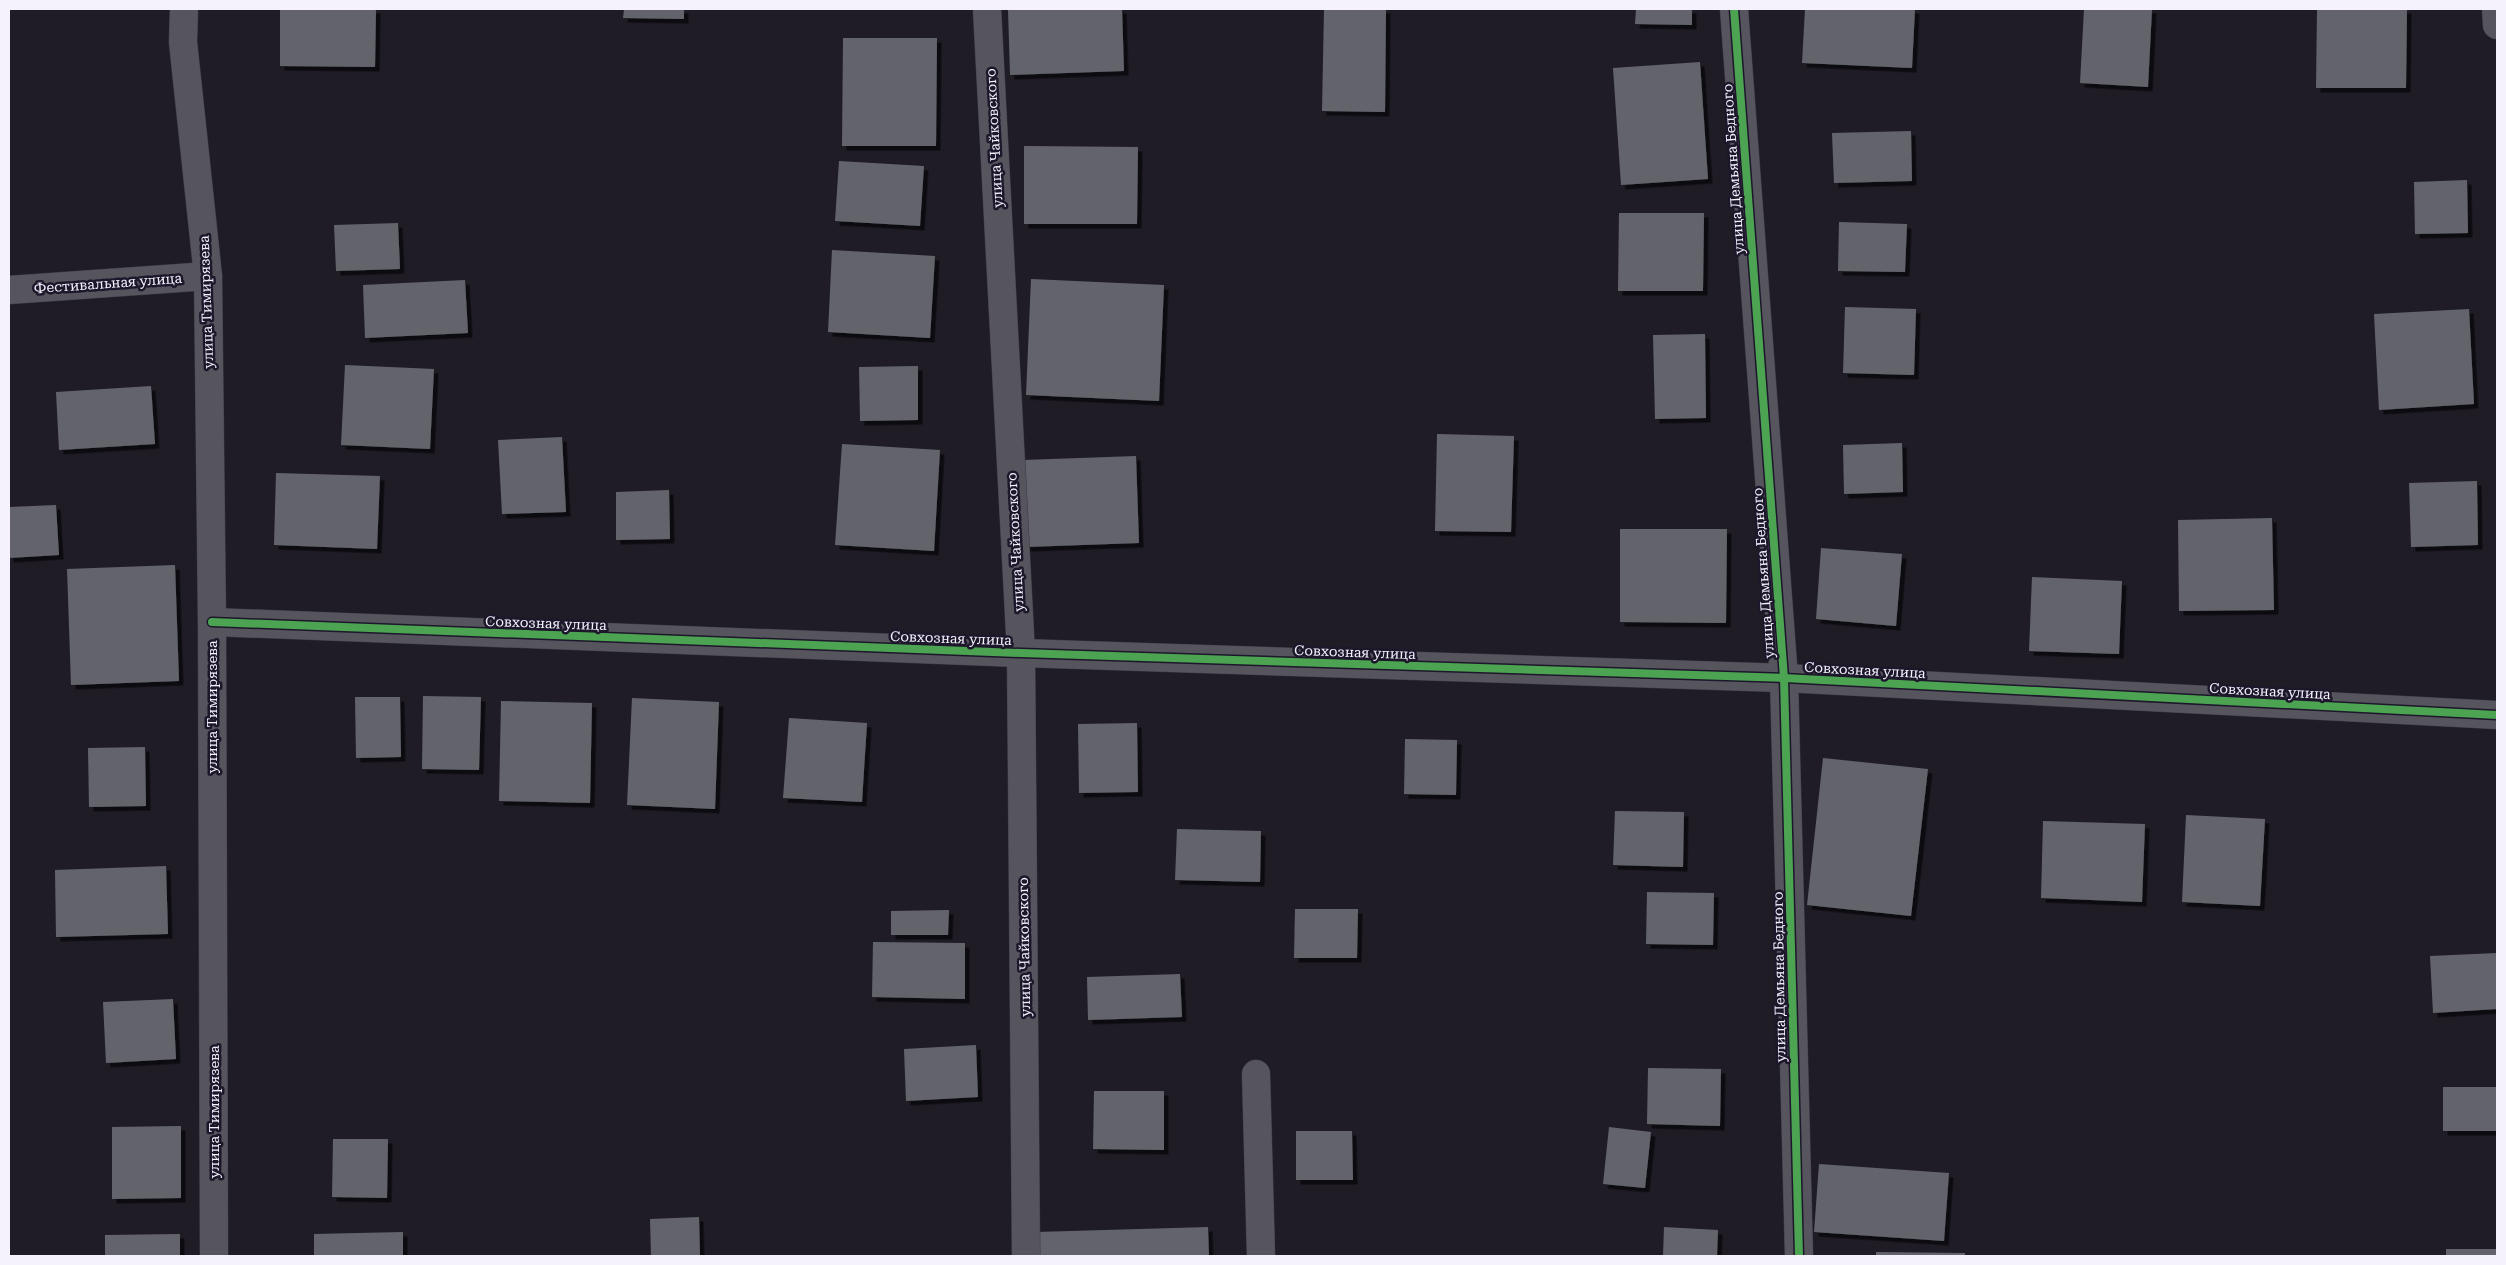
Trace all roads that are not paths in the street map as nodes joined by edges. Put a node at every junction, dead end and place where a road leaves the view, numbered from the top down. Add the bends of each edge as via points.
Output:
1 (184, 9) edge
2 (987, 9) edge
3 (1734, 9) edge
4 (2496, 9) edge
5 (2497, 25) edge
6 (208, 276) junction
7 (9, 290) edge
8 (212, 622) junction
9 (1021, 653) junction
10 (1784, 678) junction
11 (2497, 715) edge
12 (1256, 1074) dead end
13 (214, 1256) edge
14 (1026, 1256) edge
15 (1261, 1256) edge
16 (1799, 1256) edge

1 - 6 street, улица Тимирязева via 183,42
2 - 9 street, улица Чайковского
3 - 10 street, улица Демьяна Бедного
4 - 5 street
6 - 7 street, Фестивальная улица
6 - 8 street, улица Тимирязева
8 - 9 street, Совхозная улица
8 - 13 street, улица Тимирязева
9 - 10 street, Совхозная улица
9 - 14 street, улица Чайковского
10 - 11 street, Совхозная улица
10 - 16 street, улица Демьяна Бедного
12 - 15 street

